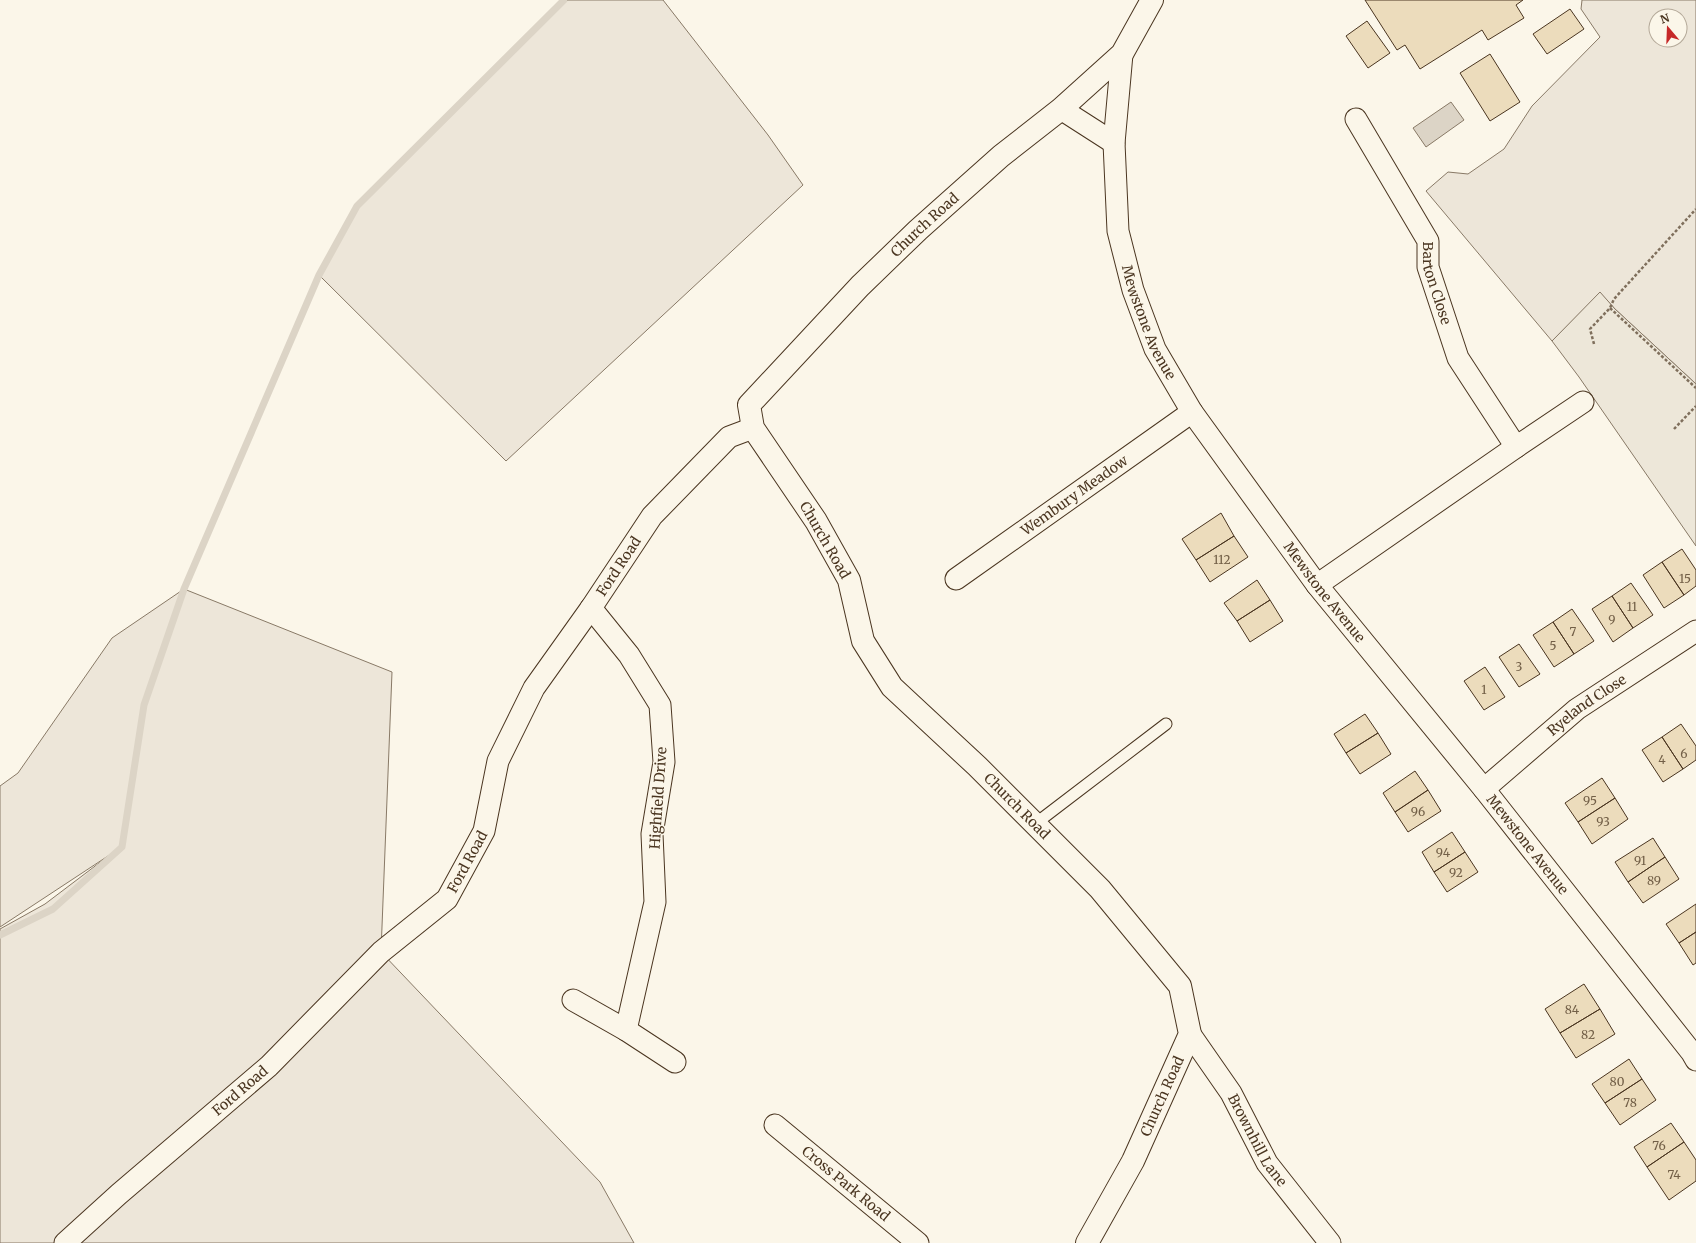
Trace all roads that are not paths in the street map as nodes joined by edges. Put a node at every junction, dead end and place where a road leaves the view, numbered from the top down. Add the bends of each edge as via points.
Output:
1 (1152, 0) edge
2 (1122, 54) junction
3 (1061, 109) junction
4 (1356, 119) dead end
5 (1114, 143) junction
6 (1583, 402) dead end
7 (1192, 412) junction
8 (753, 428) junction
9 (1516, 447) junction
10 (956, 579) dead end
11 (1317, 585) junction
12 (591, 608) junction
13 (1696, 631) edge
14 (1166, 724) dead end
15 (1484, 789) junction
16 (1035, 824) junction
17 (573, 1000) dead end
18 (626, 1030) junction
19 (1190, 1034) junction
20 (1695, 1055) edge
21 (675, 1062) dead end
22 (775, 1125) dead end
23 (65, 1243) edge
24 (918, 1243) edge
25 (1087, 1243) edge
26 (1330, 1243) edge

1 - 2 street, Church Road
2 - 3 street, Church Road
2 - 5 street, Mewstone Avenue
3 - 5 street
3 - 8 street, Church Road via 1001,156 860,286 749,405
4 - 9 street, Barton Close via 1428,241 1428,267 1458,358
5 - 7 street, Mewstone Avenue via 1118,231 1133,290 1155,349
6 - 9 street
7 - 10 street, Wembury Meadow
7 - 11 street, Mewstone Avenue
8 - 12 street, Ford Road via 730,437 652,516
8 - 16 street, Church Road via 816,521 849,580 863,641 892,687
9 - 11 street
11 - 15 street, Mewstone Avenue
12 - 18 street, Highfield Drive via 629,655 660,705 664,762 652,834 655,902
12 - 23 street, Ford Road via 534,688 498,761 484,831 447,898 381,952 269,1066 118,1194
13 - 15 street, Ryeland Close via 1577,709
14 - 16 lane
15 - 20 street, Mewstone Avenue
16 - 19 street, Church Road via 1100,889 1180,986
17 - 18 street
18 - 21 street
19 - 25 street, Church Road via 1133,1161
19 - 26 street, Brownhill Lane via 1231,1093 1267,1163
22 - 24 street, Cross Park Road

